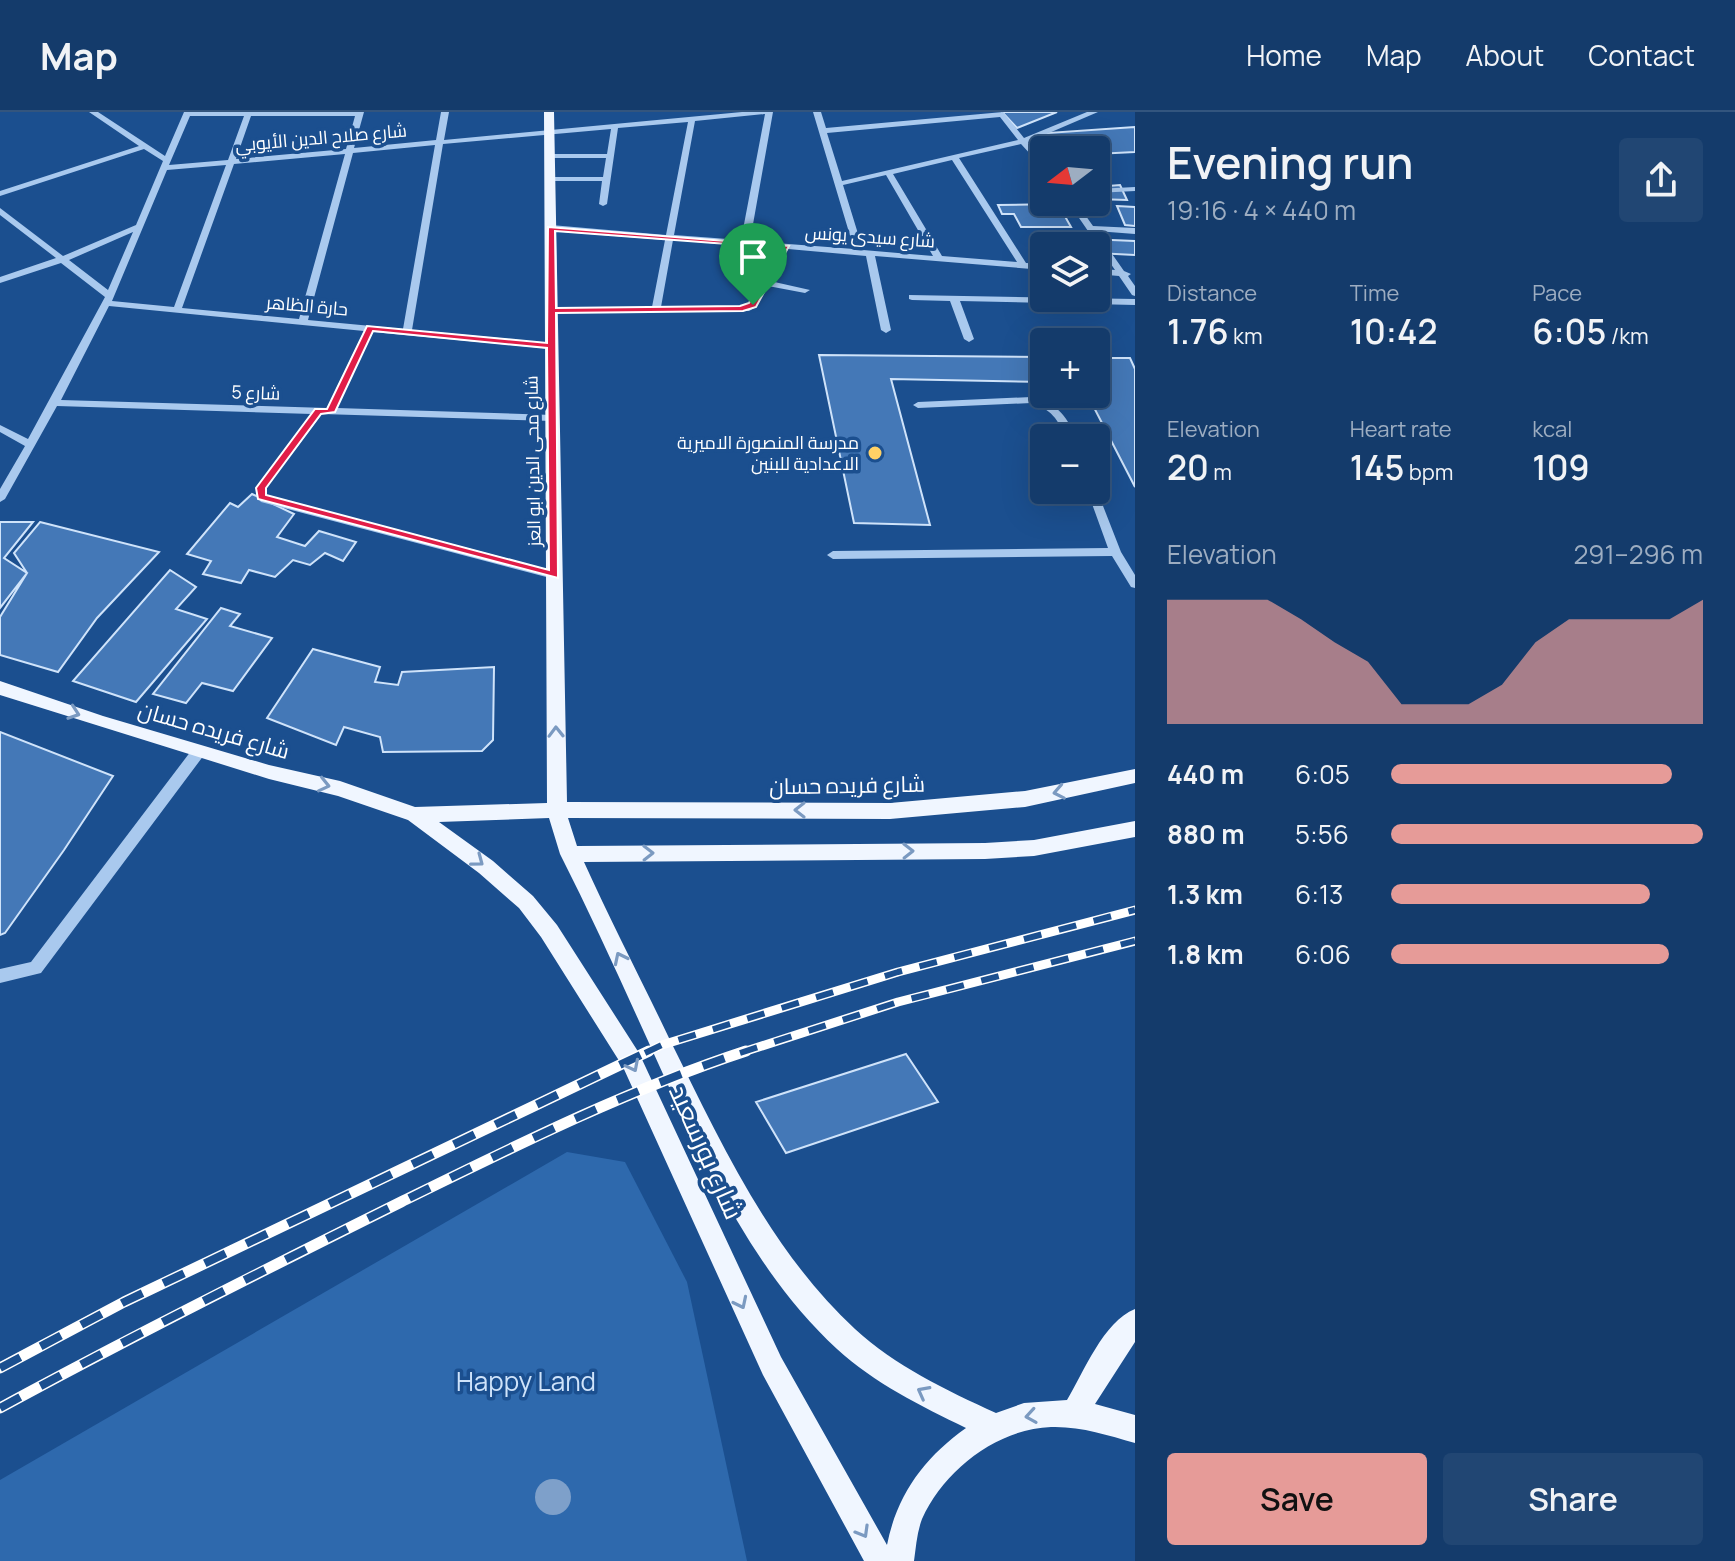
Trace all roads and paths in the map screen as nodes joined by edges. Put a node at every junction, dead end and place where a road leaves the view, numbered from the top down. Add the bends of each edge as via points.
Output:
1 (93, 112) edge
2 (445, 112) edge
3 (549, 112) edge
4 (767, 112) edge
5 (817, 112) edge
6 (1094, 112) edge
7 (188, 113) edge
8 (249, 113) edge
9 (359, 113) edge
10 (1000, 114) edge
11 (692, 119) junction
12 (615, 126) junction
13 (823, 131) junction
14 (548, 132) junction
15 (1023, 141) junction
16 (439, 143) junction
17 (146, 146) junction
18 (1030, 150) edge
19 (349, 151) junction
20 (549, 156) junction
21 (611, 156) junction
22 (955, 159) junction
23 (231, 162) junction
24 (167, 164) junction
25 (889, 173) junction
26 (550, 179) junction
27 (607, 179) junction
28 (839, 184) junction
29 (1135, 189) edge
30 (1110, 190) edge
31 (0, 194) edge
32 (603, 204) dead end
33 (0, 211) edge
34 (1082, 216) edge
35 (140, 226) junction
36 (551, 228) junction
37 (1091, 228) junction
38 (1135, 231) edge
39 (670, 237) junction
40 (745, 243) junction
41 (785, 246) junction
42 (864, 252) junction
43 (939, 258) junction
44 (63, 259) junction
45 (1023, 265) junction
46 (1030, 266) edge
47 (1110, 272) edge
48 (1124, 273) junction
49 (1135, 274) edge
50 (0, 280) edge
51 (765, 283) junction
52 (805, 290) dead end
53 (1135, 293) edge
54 (912, 297) dead end
55 (954, 298) junction
56 (108, 299) junction
57 (1135, 302) edge
58 (177, 310) junction
59 (552, 310) junction
60 (656, 310) junction
61 (303, 322) junction
62 (370, 328) junction
63 (886, 330) dead end
64 (407, 332) junction
65 (969, 339) dead end
66 (552, 346) junction
67 (54, 403) junction
68 (918, 405) dead end
69 (324, 412) junction
70 (553, 418) junction
71 (1066, 424) edge
72 (0, 428) edge
73 (31, 445) junction
74 (0, 499) edge
75 (1097, 504) edge
76 (1115, 552) junction
77 (833, 555) dead end
78 (554, 575) junction
79 (1135, 584) edge
80 (0, 688) edge
81 (199, 751) junction
82 (1135, 776) edge
83 (557, 810) junction
84 (415, 815) junction
85 (1135, 829) edge
86 (570, 854) junction
87 (0, 976) edge
88 (1135, 1322) edge
89 (1074, 1414) junction
90 (993, 1426) junction
91 (1135, 1429) edge
92 (880, 1561) edge
93 (899, 1561) edge

1 - 17 street
2 - 16 street
3 - 14 main road, شارع محى الدين ابو العز
4 - 11 street, شارع صلاح الدين الأيوبي
4 - 40 street
5 - 13 street
6 - 15 street
7 - 8 street
7 - 24 street
8 - 9 street
8 - 23 street
9 - 19 street
10 - 13 street
10 - 15 street
11 - 12 street, شارع صلاح الدين الأيوبي
11 - 39 street
12 - 14 street, شارع صلاح الدين الأيوبي
12 - 21 street
13 - 28 street
14 - 16 street, شارع صلاح الدين الأيوبي
14 - 20 main road, شارع محى الدين ابو العز
15 - 18 street
15 - 22 street
16 - 19 street, شارع صلاح الدين الأيوبي
16 - 64 street
17 - 24 street
17 - 31 street
19 - 23 street, شارع صلاح الدين الأيوبي
19 - 61 street
20 - 21 street
20 - 26 main road, شارع محى الدين ابو العز
21 - 27 street
22 - 25 street
22 - 45 street
23 - 24 street, شارع صلاح الدين الأيوبي
23 - 58 street
24 - 35 street
25 - 28 street
25 - 43 street
26 - 27 street
26 - 36 main road, شارع محى الدين ابو العز
27 - 32 street
28 - 42 street
29 - 30 street
33 - 44 street
34 - 37 street
35 - 44 street
35 - 56 street
36 - 39 street, شارع سيدى يونس
36 - 59 main road, شارع محى الدين ابو العز
37 - 38 street
37 - 48 street
39 - 40 street, شارع سيدى يونس
39 - 60 street
40 - 41 street, شارع سيدى يونس
41 - 42 street, شارع سيدى يونس
41 - 51 street
42 - 43 street, شارع سيدى يونس
42 - 63 street
43 - 45 street, شارع سيدى يونس
44 - 50 street
44 - 56 street
45 - 46 street, شارع سيدى يونس
47 - 48 street
48 - 49 street
48 - 53 street
51 - 52 street
51 - 60 street via 753,305 740,309
54 - 55 street
55 - 57 street
55 - 65 street
56 - 58 street, حارة الظاهر
56 - 67 street
58 - 61 street, حارة الظاهر
59 - 60 street
59 - 66 main road, شارع محى الدين ابو العز
61 - 62 street, حارة الظاهر
62 - 64 street, حارة الظاهر
62 - 69 street
64 - 66 street, حارة الظاهر
66 - 70 main road, شارع محى الدين ابو العز
67 - 69 street, شارع 5
67 - 73 street
68 - 71 street via 1031,400 1062,414
69 - 70 street, شارع 5
69 - 78 street via 261,488 265,500
70 - 78 main road, شارع محى الدين ابو العز
72 - 73 street
73 - 74 street
75 - 76 street
76 - 77 street
76 - 79 street
83 -> 78 main road, شارع محى الدين ابو العز
80 -> 81 main road, شارع فريده حسان
81 -> 84 main road, شارع فريده حسان
81 - 87 street via 36,968
82 -> 83 main road, شارع فريده حسان via 959,807
83 - 84 main road, شارع فريده حسان
83 - 86 main road, شارع بورسعيد
84 -> 92 main road, شارع بورسعيد via 526,902 631,1060 772,1366
86 -> 85 main road via 985,851
90 -> 86 main road, شارع بورسعيد via 916,1390 859,1349 792,1282 702,1127
88 - 89 main road
89 -> 90 main road via 1032,1414
89 - 91 main road
90 - 93 main road via 944,1460 910,1513

